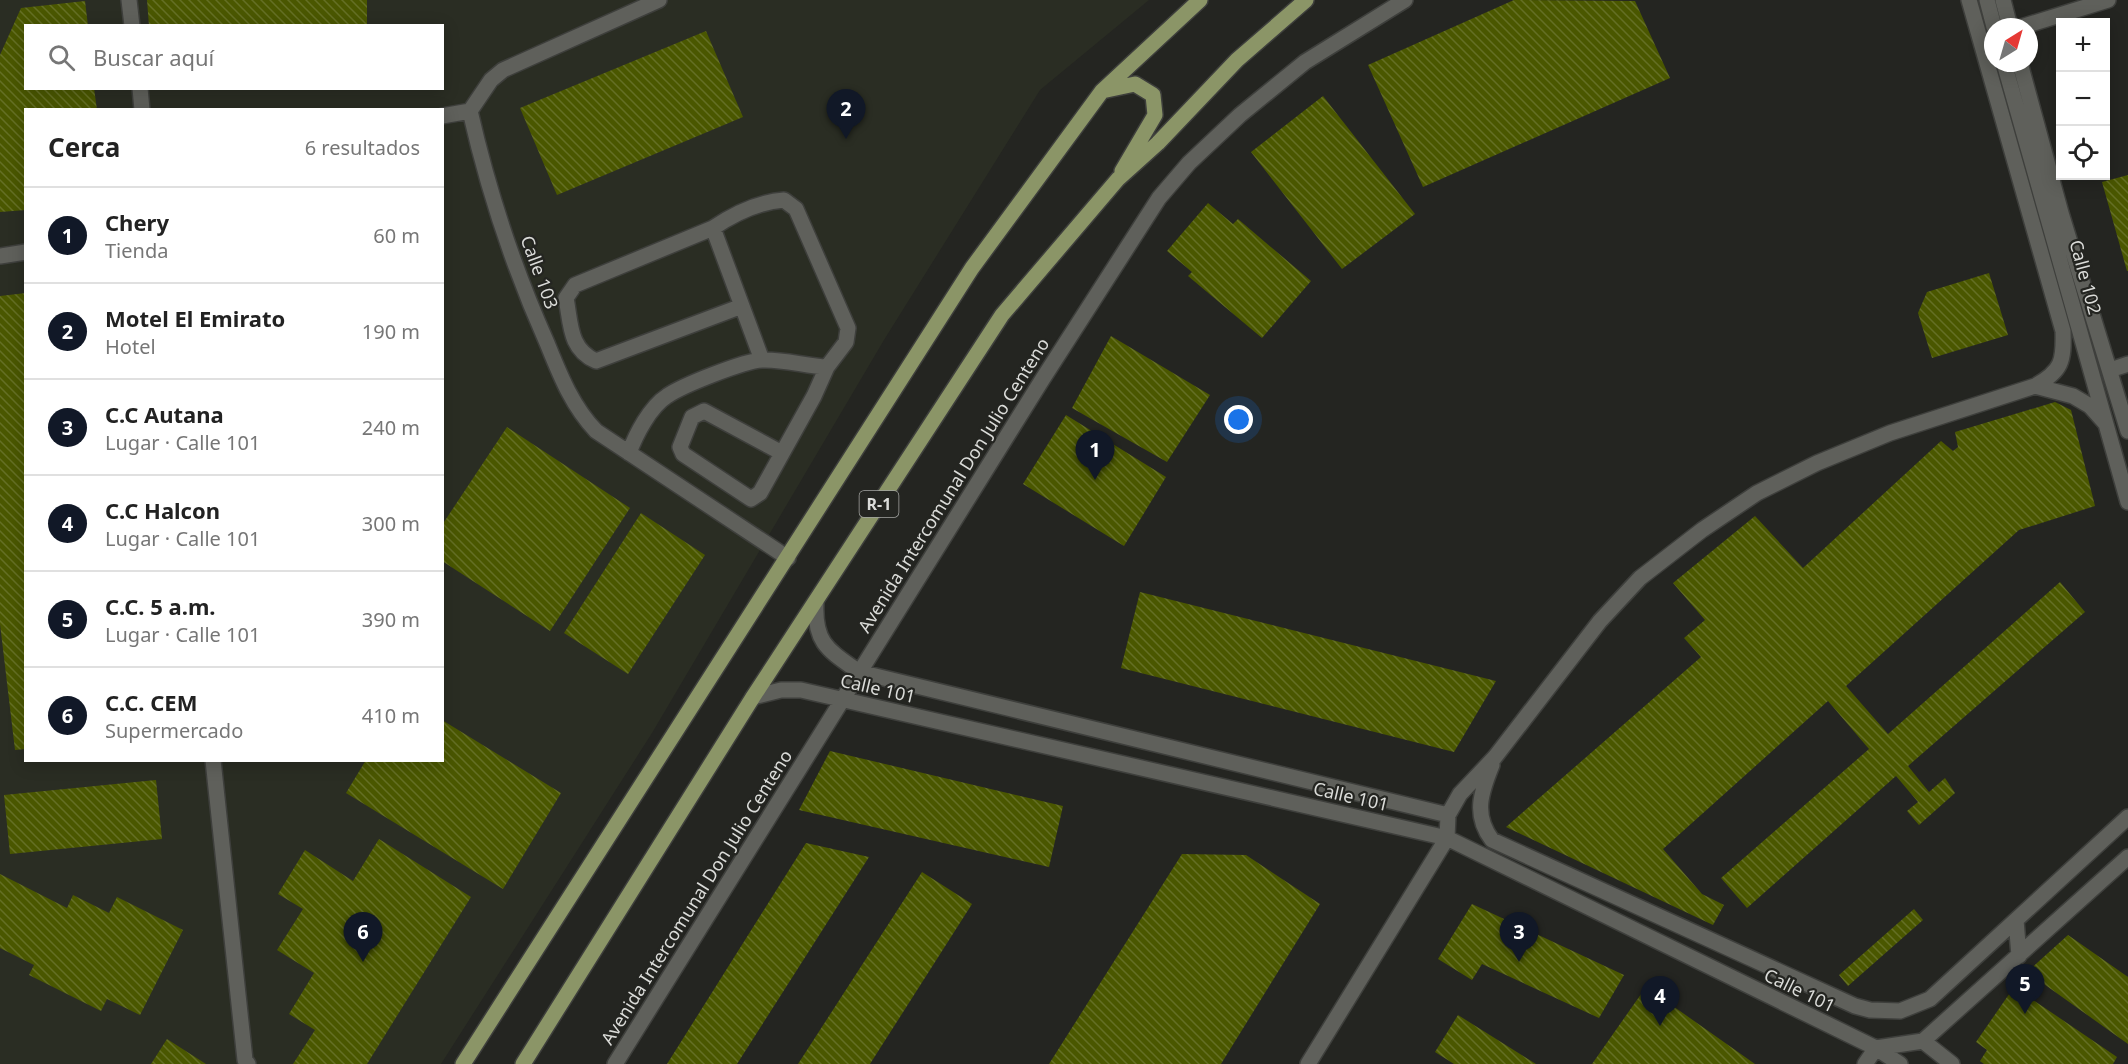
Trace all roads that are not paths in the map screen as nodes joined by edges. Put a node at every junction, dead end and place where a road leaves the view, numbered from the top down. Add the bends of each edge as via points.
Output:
1 (129, 0) edge
2 (660, 0) edge
3 (1200, 0) edge
4 (1305, 0) edge
5 (1405, 0) edge
6 (1969, 0) edge
7 (1987, 0) edge
8 (2003, 0) edge
9 (2108, 0) edge
10 (1992, 18) edge
11 (2008, 18) edge
12 (2038, 22) edge
13 (132, 24) edge
14 (2007, 72) edge
15 (2022, 72) edge
16 (140, 90) edge
17 (1102, 91) junction
18 (142, 108) edge
19 (470, 111) junction
20 (444, 116) edge
21 (1118, 179) junction
22 (713, 228) junction
23 (24, 252) edge
24 (0, 256) edge
25 (742, 306) junction
26 (762, 360) junction
27 (2128, 364) edge
28 (827, 367) junction
29 (2110, 370) junction
30 (2035, 386) junction
31 (2106, 424) junction
32 (2128, 431) edge
33 (629, 453) junction
34 (782, 453) junction
35 (2128, 502) edge
36 (788, 558) junction
37 (816, 603) junction
38 (859, 672) junction
39 (753, 697) junction
40 (842, 699) junction
41 (1495, 757) junction
42 (213, 762) edge
43 (1448, 814) junction
44 (2128, 817) edge
45 (1447, 838) junction
46 (2128, 857) edge
47 (2016, 920) junction
48 (2019, 956) junction
49 (1792, 978) junction
50 (1781, 1003) junction
51 (1923, 1041) junction
52 (1876, 1048) junction
53 (248, 1064) edge
54 (463, 1064) edge
55 (523, 1064) edge
56 (615, 1064) edge
57 (1308, 1064) edge
58 (1865, 1064) edge
59 (1900, 1064) edge
60 (1952, 1064) edge

1 - 13 street
2 - 19 street via 503,70 491,80
3 - 17 main road, R-1
4 - 21 main road, R-1 via 1237,60
5 - 38 street, Avenida Intercomunal Don Julio Centeno via 1305,62 1189,163 1159,198
6 - 30 street, Calle 102 via 2063,331 2064,357 2054,376
7 - 10 street
8 - 11 street
9 - 12 street
14 - 31 street, Calle 102
15 - 29 street, Calle 102
16 - 18 street
17 - 21 main road via 1135,84 1154,95 1155,115
17 - 36 main road, R-1 via 972,268
19 - 20 street
19 - 33 street, Calle 103 via 507,241 564,383 581,416
21 - 37 main road, R-1 via 1002,315
22 - 25 street
22 - 25 street via 575,285 566,298 573,339 584,355 596,361
22 - 28 street via 768,201 784,200 796,209 848,328 846,342
23 - 24 street
25 - 26 street
26 - 28 street
26 - 33 street via 667,396 640,431
27 - 29 street
28 - 34 street
29 - 32 street, Calle 102
30 - 31 street via 2073,396 2090,406
30 - 41 street via 1890,433 1817,464 1757,493 1711,524 1640,578 1600,621
31 - 35 street, Calle 102
33 - 36 street, Calle 103
34 - 34 street via 704,411 692,417 680,447 683,454 751,500 760,493
36 - 54 main road, R-1
37 - 38 street, Calle 101 via 815,626 820,640
37 - 39 main road, R-1
38 - 40 street, Avenida Intercomunal Don Julio Centeno
38 - 43 street, Calle 101
39 - 40 street, Calle 101 via 801,690
39 - 55 main road, R-1
40 - 45 street, Calle 101
40 - 56 street, Avenida Intercomunal Don Julio Centeno
41 - 43 street via 1460,794
41 - 49 street via 1483,788 1481,808 1482,826 1492,840
42 - 53 street
43 - 45 street
44 - 47 street
45 - 50 street, Calle 101
45 - 57 street
46 - 48 street
47 - 48 street
47 - 49 street via 1930,999 1900,1011 1855,1006
48 - 51 street
49 - 50 street
50 - 52 street, Calle 101
51 - 52 street
51 - 60 street
52 - 58 street
52 - 59 street, Calle 101

